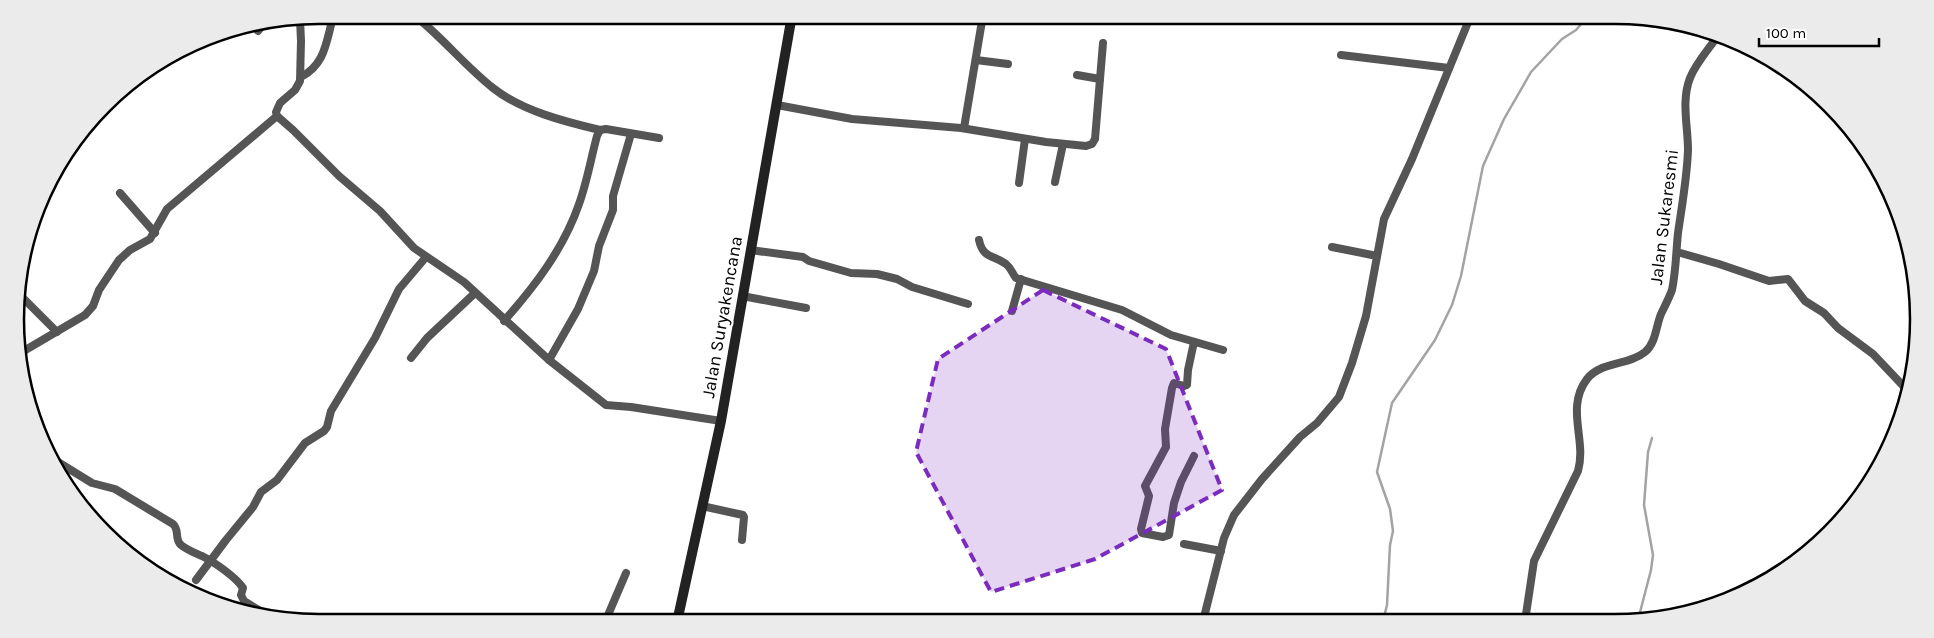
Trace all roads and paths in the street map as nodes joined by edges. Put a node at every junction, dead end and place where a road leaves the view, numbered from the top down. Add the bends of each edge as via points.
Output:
1 (300, 24) edge
2 (331, 24) edge
3 (424, 24) edge
4 (790, 24) edge
5 (982, 24) edge
6 (1467, 24) edge
7 (1714, 41) edge
8 (1103, 43) dead end
9 (1341, 54) dead end
10 (976, 60) junction
11 (1008, 64) dead end
12 (1449, 68) junction
13 (1077, 75) dead end
14 (301, 77) junction
15 (1100, 79) junction
16 (777, 105) junction
17 (277, 116) junction
18 (964, 128) junction
19 (600, 130) junction
20 (631, 134) junction
21 (659, 138) dead end
22 (1025, 138) junction
23 (1063, 144) junction
24 (1055, 182) dead end
25 (1019, 183) dead end
26 (120, 193) dead end
27 (154, 233) junction
28 (979, 240) dead end
29 (1332, 247) dead end
30 (750, 250) junction
31 (1677, 252) junction
32 (1376, 256) junction
33 (426, 257) junction
34 (1021, 279) junction
35 (476, 293) junction
36 (742, 296) junction
37 (24, 300) edge
38 (968, 304) dead end
39 (806, 308) dead end
40 (1012, 311) dead end
41 (504, 321) junction
42 (57, 332) junction
43 (1194, 342) junction
44 (25, 350) edge
45 (1223, 350) dead end
46 (411, 358) dead end
47 (549, 360) junction
48 (1903, 385) edge
49 (721, 420) junction
50 (1194, 456) dead end
51 (62, 464) edge
52 (702, 506) junction
53 (742, 540) dead end
54 (1184, 544) dead end
55 (1221, 552) junction
56 (210, 560) junction
57 (626, 573) dead end
58 (196, 580) dead end
59 (254, 607) edge
60 (608, 614) edge
61 (679, 614) edge
62 (1205, 614) edge
63 (1526, 614) edge

1 - 14 street
2 - 14 street via 323,55 310,72
3 - 19 street via 494,89 516,102 566,122
4 - 16 street, Jalan Suryakencana
5 - 10 street
6 - 12 street
7 - 31 street, Jalan Sukaresmi via 1696,65 1686,94 1688,163
8 - 15 street
9 - 12 street
10 - 11 street
10 - 18 street
12 - 32 street via 1384,219
13 - 15 street
14 - 17 street via 297,88 280,103
15 - 23 street via 1095,139 1092,144 1080,147
16 - 18 street via 852,119
16 - 30 street, Jalan Suryakencana
17 - 27 street via 170,206
17 - 33 street
18 - 22 street
19 - 20 street
19 - 41 street via 579,205 559,249
20 - 21 street
20 - 47 street via 594,271 578,309
22 - 23 street
22 - 25 street
23 - 24 street
26 - 27 street
27 - 42 street via 122,257 88,312
28 - 34 street via 984,252 1004,262 1013,276
29 - 32 street
30 - 36 street, Jalan Suryakencana
30 - 38 street via 803,257 850,273 888,276
31 - 48 street via 1769,281 1788,279 1804,301 1820,310 1873,354
31 - 63 street, Jalan Sukaresmi via 1672,290 1646,351 1600,368 1584,384 1576,407 1581,463 1534,561
32 - 55 street via 1366,316 1339,397 1241,505 1230,524
33 - 35 street
33 - 56 street via 399,289 375,338 331,411 327,427 305,443 277,480 261,492
34 - 40 street
34 - 43 street via 1122,310 1171,336
35 - 41 street
35 - 46 street via 427,338
36 - 39 street
36 - 49 street, Jalan Suryakencana
37 - 42 street
41 - 47 street
42 - 44 street
43 - 45 street
43 - 50 street via 1187,384 1174,383 1172,388 1165,429 1166,446 1145,486 1149,496 1142,533 1169,535 1174,503
47 - 49 street via 606,405
49 - 52 street, Jalan Suryakencana
51 - 56 street via 92,483 115,489 173,524 182,546
52 - 53 street via 743,515
52 - 61 street, Jalan Suryakencana
54 - 55 street
55 - 62 street
56 - 58 street
56 - 59 street via 242,585 241,598
57 - 60 street

